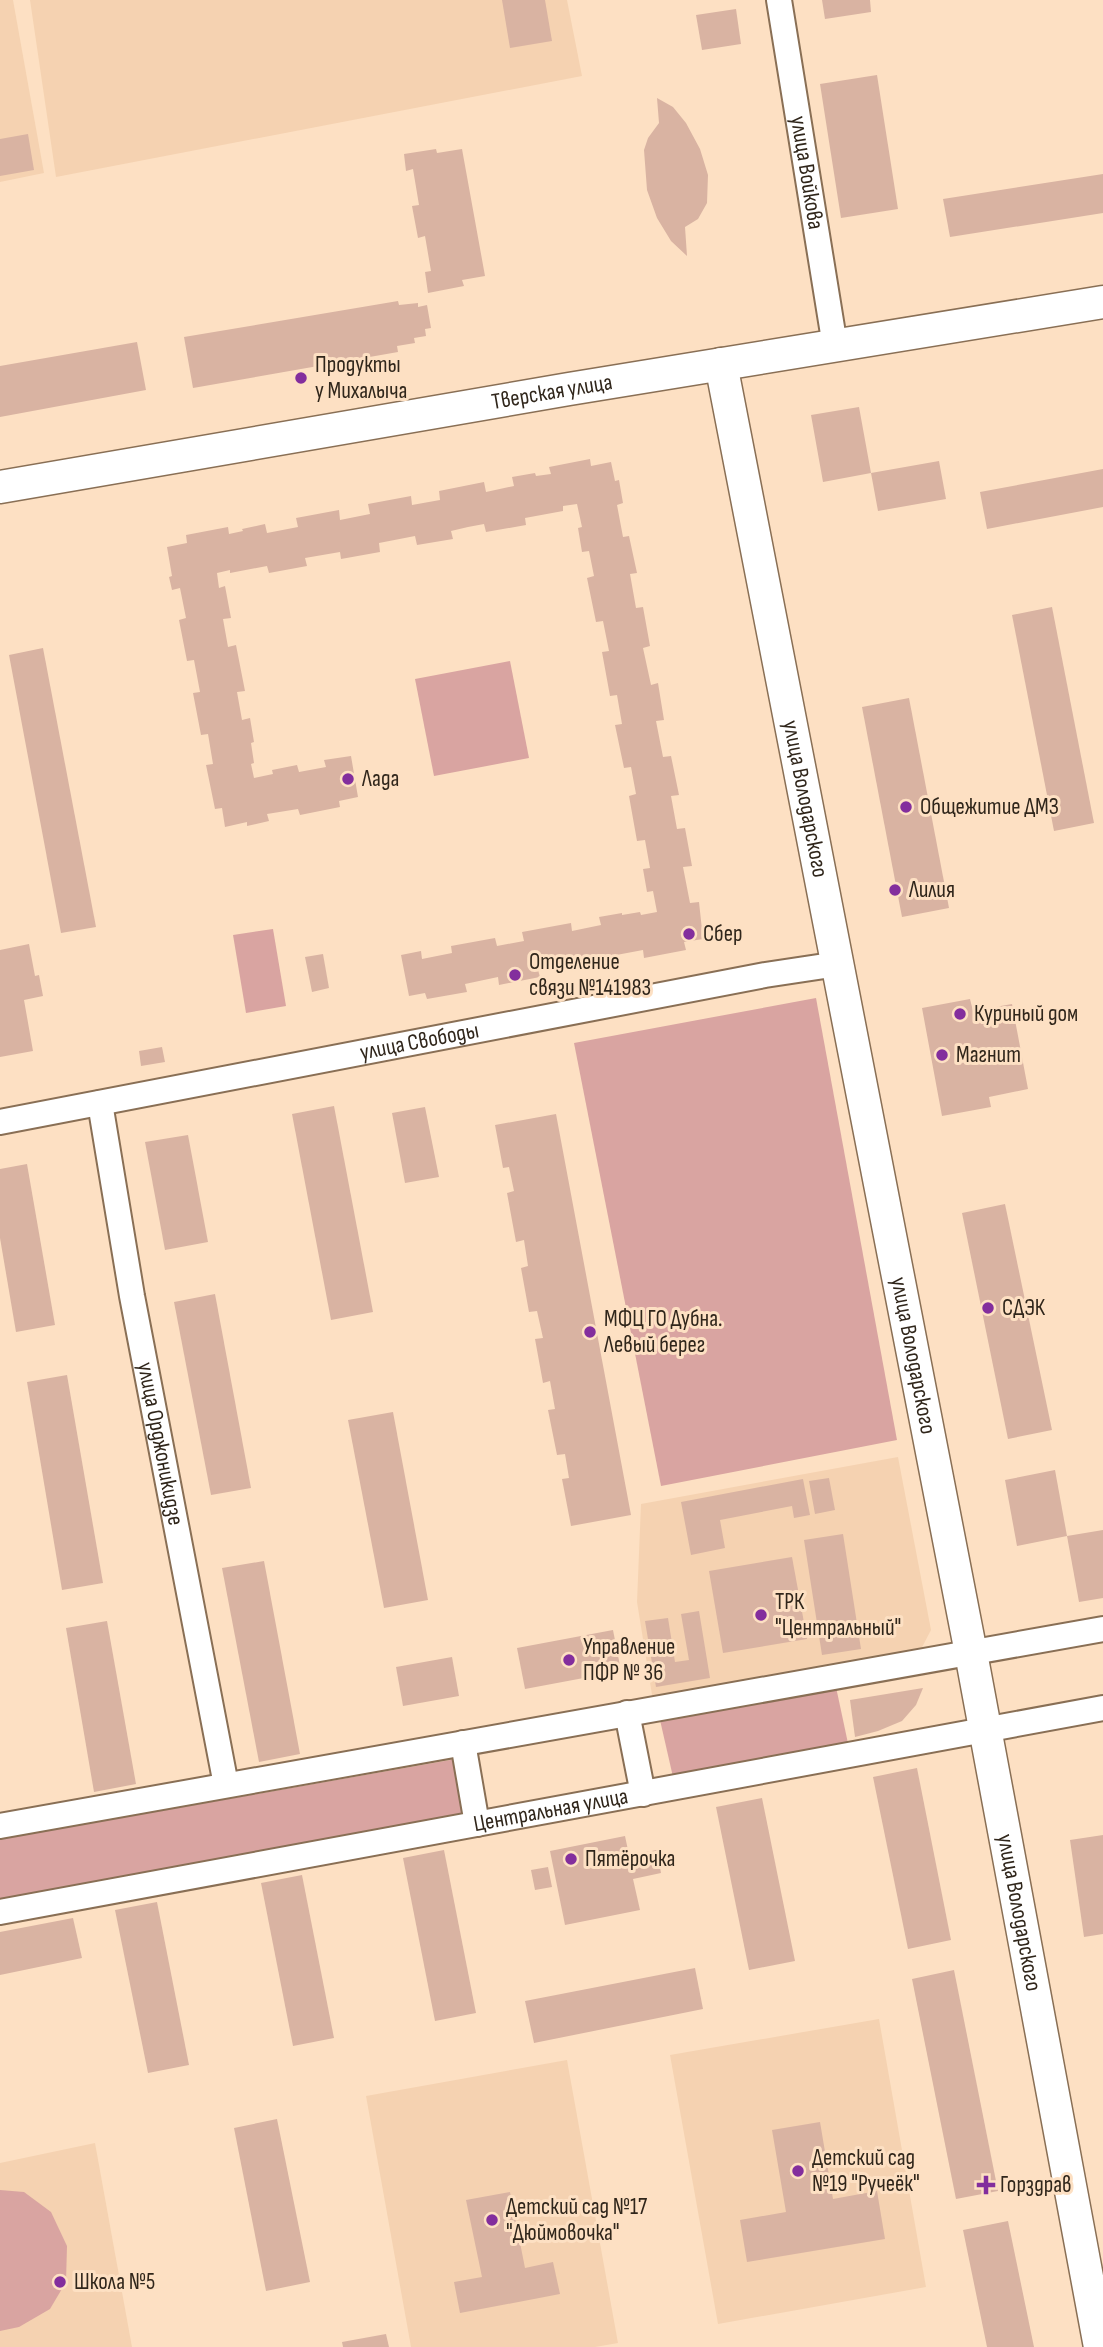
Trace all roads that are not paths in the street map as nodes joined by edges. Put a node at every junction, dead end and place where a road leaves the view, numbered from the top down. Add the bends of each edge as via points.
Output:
1 (779, 0) edge
2 (1103, 302) edge
3 (835, 346) junction
4 (721, 364) junction
5 (0, 487) edge
6 (838, 964) junction
7 (100, 1103) junction
8 (0, 1122) edge
9 (1103, 1629) edge
10 (971, 1653) junction
11 (1103, 1708) edge
12 (627, 1713) junction
13 (986, 1729) junction
14 (463, 1743) junction
15 (226, 1786) junction
16 (643, 1794) junction
17 (477, 1824) junction
18 (0, 1826) edge
19 (0, 1912) edge
20 (1100, 2347) edge

1 - 3 street, улица Войкова
2 - 3 main road, Тверская улица
3 - 4 main road, Тверская улица
4 - 5 main road, Тверская улица
4 - 6 main road, улица Володарского
6 - 7 street, улица Свободы
6 - 10 main road, улица Володарского
7 - 8 street, улица Свободы
7 - 15 street, улица Орджоникидзе via 132,1296
9 - 10 street
10 - 12 street
10 - 13 main road, улица Володарского
11 - 13 street, Центральная улица
12 - 14 street
12 - 16 street
13 - 16 street, Центральная улица
13 - 20 main road, улица Володарского
14 - 15 street
14 - 17 street
15 - 18 street
16 - 17 street, Центральная улица
17 - 19 street, Центральная улица

